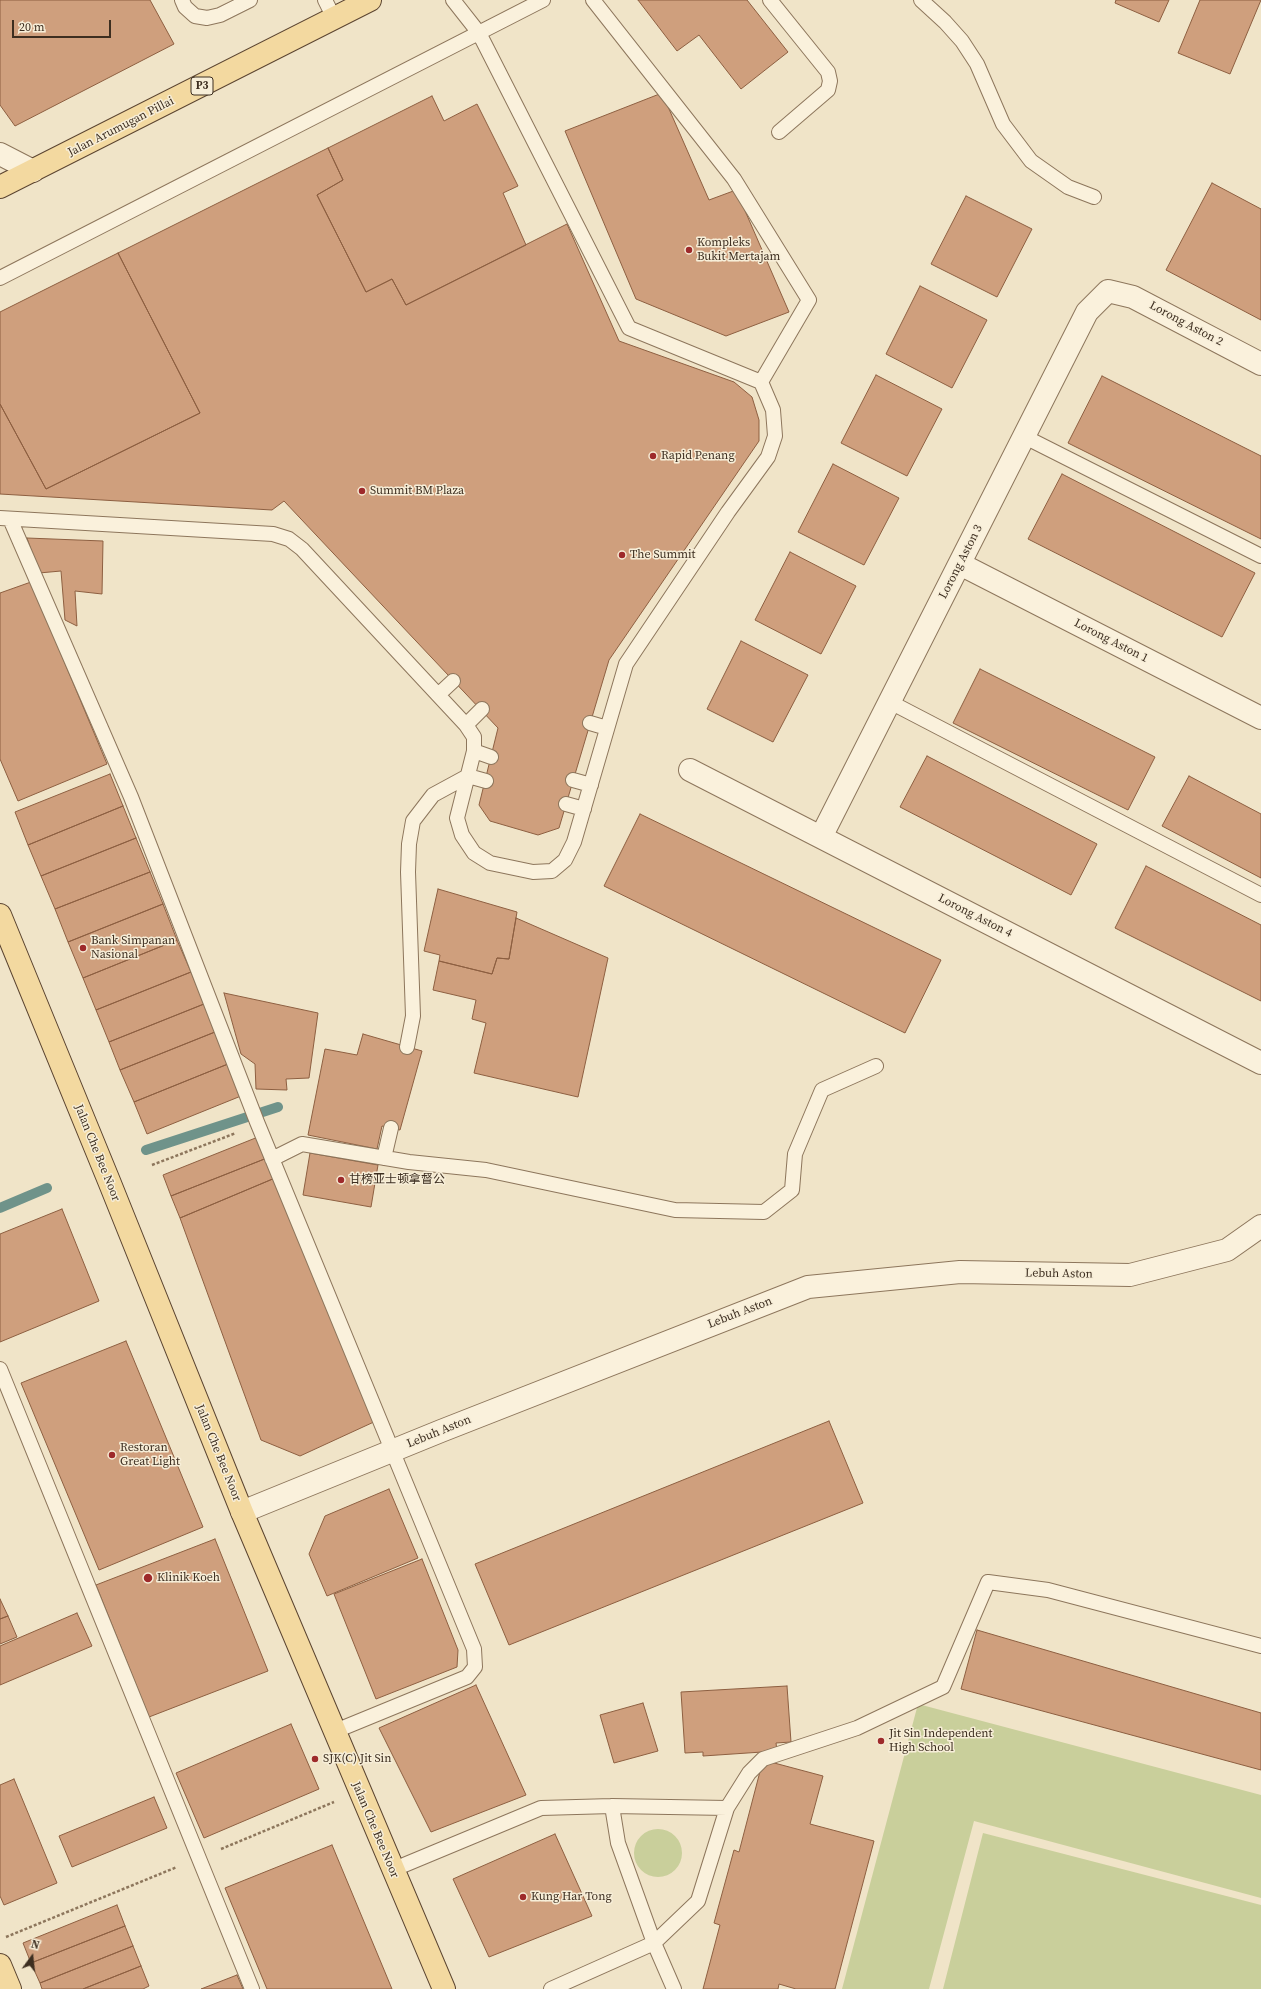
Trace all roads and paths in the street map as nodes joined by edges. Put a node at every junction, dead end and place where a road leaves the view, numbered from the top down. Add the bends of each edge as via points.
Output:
1 (182, 0) edge
2 (250, 0) edge
3 (370, 0) edge
4 (453, 0) edge
5 (543, 0) edge
6 (593, 0) edge
7 (770, 0) edge
8 (921, 0) edge
9 (329, 9) edge
10 (479, 33) junction
11 (779, 132) dead end
12 (0, 154) edge
13 (33, 171) junction
14 (0, 187) edge
15 (1094, 197) dead end
16 (0, 278) edge
17 (1108, 291) joint
18 (1261, 364) edge
19 (761, 382) junction
20 (1025, 437) junction
21 (5, 518) edge
22 (1261, 556) edge
23 (960, 564) junction
24 (453, 681) dead end
25 (438, 695) junction
26 (890, 702) junction
27 (482, 709) dead end
28 (1261, 718) edge
29 (590, 723) dead end
30 (466, 724) junction
31 (608, 728) junction
32 (474, 751) junction
33 (491, 757) dead end
34 (690, 770) dead end
35 (468, 776) junction
36 (573, 780) dead end
37 (486, 781) dead end
38 (591, 785) junction
39 (566, 804) dead end
40 (584, 809) junction
41 (821, 837) junction
42 (1261, 895) edge
43 (0, 915) edge
44 (407, 1047) dead end
45 (1261, 1063) edge
46 (876, 1066) dead end
47 (257, 1124) junction
48 (391, 1128) dead end
49 (384, 1158) junction
50 (272, 1159) junction
51 (152, 1165) dead end
52 (1261, 1226) edge
53 (0, 1369) edge
54 (393, 1451) junction
55 (242, 1512) junction
56 (1261, 1646) edge
57 (333, 1732) junction
58 (612, 1806) junction
59 (727, 1808) junction
60 (392, 1870) junction
61 (654, 1943) junction
62 (0, 1965) edge
63 (10, 1989) edge
64 (252, 1989) edge
65 (444, 1989) edge
66 (551, 1989) edge
67 (674, 1989) edge

1 - 2 lane via 185,7 195,16 207,18 220,15
3 - 9 main road, Jalan Arumugan Pillai / P3
4 - 10 lane
5 - 10 lane
6 - 19 lane via 734,179 809,300
7 - 11 lane via 828,72 830,81 828,90
8 - 15 lane via 962,41 976,64 1003,124 1031,161 1068,187
9 - 13 main road, Jalan Arumugan Pillai / P3
10 - 16 lane
10 - 19 lane via 629,328
12 - 13 street
13 - 14 main road, Jalan Arumugan Pillai / P3
17 - 18 street, Lorong Aston 2 via 1133,297
17 - 20 street, Lorong Aston 3 via 1087,312
19 - 31 lane via 773,410 775,436 768,457 626,664
20 - 22 lane
20 - 23 street, Lorong Aston 3
21 - 25 lane via 273,534 289,539 302,549
21 - 47 lane via 130,797
23 - 26 street, Lorong Aston 3
23 - 28 street, Lorong Aston 1
24 - 25 lane
25 - 30 lane
26 - 41 street, Lorong Aston 3
26 - 42 lane
27 - 30 lane
29 - 31 lane
30 - 32 lane via 474,737
31 - 38 lane
32 - 33 lane
32 - 35 lane
34 - 41 street, Lorong Aston 4
35 - 37 lane
35 - 40 lane via 457,818 462,835 474,853 490,863 533,872 552,871 565,860 574,842
35 - 44 lane via 433,795 413,821 408,872 413,1016
36 - 38 lane
38 - 40 lane
39 - 40 lane
41 - 45 street, Lorong Aston 4
43 - 55 main road, Jalan Che Bee Noor
46 - 49 lane via 822,1090 795,1154 792,1190 764,1212 675,1210 486,1170
47 - 50 lane
47 - 51 path
48 - 49 lane
49 - 50 lane via 302,1144
50 - 54 lane
52 - 54 street, Lebuh Aston via 1227,1250 1130,1276 960,1272 808,1287
53 - 64 lane
54 - 55 street, Lebuh Aston
54 - 57 lane via 474,1649 475,1666 467,1677
55 - 57 main road, Jalan Che Bee Noor
56 - 59 lane via 1048,1590 988,1582 944,1687 857,1728 763,1759 749,1774
57 - 60 main road, Jalan Che Bee Noor
58 - 59 lane
58 - 60 lane via 541,1808
58 - 61 lane via 618,1843
59 - 61 lane via 698,1901
60 - 65 main road, Jalan Che Bee Noor
61 - 66 lane
61 - 67 lane
62 - 63 main road

